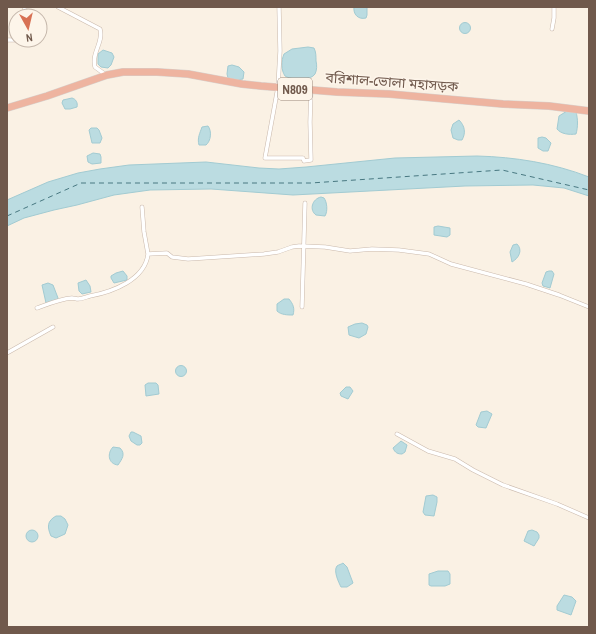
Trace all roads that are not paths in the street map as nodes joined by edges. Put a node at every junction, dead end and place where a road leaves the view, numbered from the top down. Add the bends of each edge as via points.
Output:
1 (58, 7) edge
2 (279, 7) edge
3 (554, 7) edge
4 (552, 29) dead end
5 (107, 75) junction
6 (278, 88) junction
7 (312, 90) junction
8 (7, 108) edge
9 (589, 111) edge
10 (305, 203) dead end
11 (142, 206) dead end
12 (303, 247) junction
13 (148, 254) junction
14 (302, 307) dead end
15 (589, 307) edge
16 (37, 308) dead end
17 (53, 326) dead end
18 (7, 353) edge
19 (397, 434) dead end
20 (589, 518) edge

1 - 5 street via 100,28 100,41 94,62 95,67
2 - 6 street
3 - 4 street
5 - 6 highway, বরিশাল-ভোলা মহাসড়ক / N809 via 123,72 170,72
5 - 8 highway, বরিশাল-ভোলা মহাসড়ক / N809
6 - 7 highway, বরিশাল-ভোলা মহাসড়ক / N809
6 - 7 street via 266,158 303,158 304,161 311,160
7 - 9 highway, বরিশাল-ভোলা মহাসড়ক / N809
10 - 12 street
11 - 13 street
12 - 13 street via 295,246 264,254 188,259 172,257 167,253
12 - 14 street
12 - 15 street via 350,251 399,250 428,254 451,264 526,284
13 - 16 street via 145,264 124,286
17 - 18 street
19 - 20 street via 428,451 455,459 502,485

